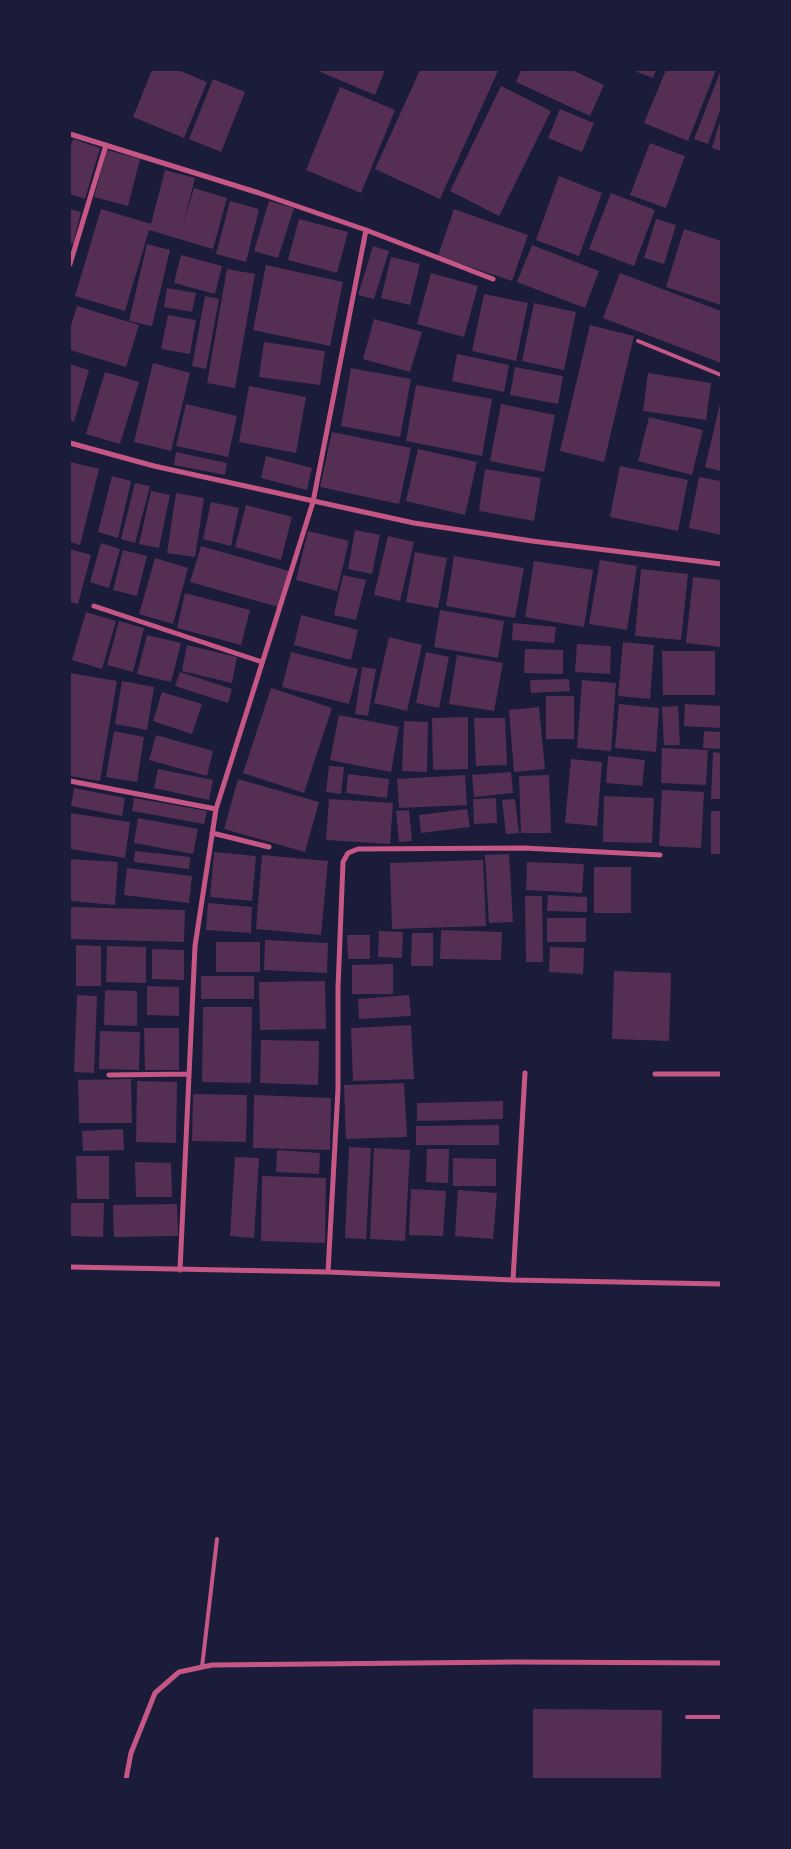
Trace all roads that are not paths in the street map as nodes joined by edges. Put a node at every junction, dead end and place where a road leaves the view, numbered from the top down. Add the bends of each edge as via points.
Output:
1 (70, 134) edge
2 (106, 145) junction
3 (366, 230) junction
4 (70, 264) edge
5 (493, 279) dead end
6 (638, 341) dead end
7 (721, 375) edge
8 (70, 444) edge
9 (313, 502) junction
10 (721, 564) edge
11 (94, 606) dead end
12 (262, 662) junction
13 (70, 782) edge
14 (216, 809) junction
15 (212, 833) junction
16 (269, 848) dead end
17 (660, 855) dead end
18 (525, 1073) dead end
19 (189, 1074) junction
20 (655, 1074) dead end
21 (721, 1074) edge
22 (109, 1075) dead end
23 (70, 1267) edge
24 (180, 1270) junction
25 (328, 1272) junction
26 (512, 1280) junction
27 (721, 1284) edge
28 (216, 1539) dead end
29 (721, 1663) edge
30 (202, 1667) junction
31 (721, 1716) edge
32 (687, 1717) dead end
33 (126, 1779) edge

1 - 2 street
2 - 3 street
2 - 4 street
3 - 5 street
3 - 9 street
6 - 7 lane
8 - 9 street
9 - 10 street via 434,526
9 - 12 street
11 - 12 street
12 - 14 street
13 - 14 street
14 - 15 street
15 - 16 street
15 - 19 street via 195,946
17 - 25 street via 524,848 358,849 348,853 343,862 338,1089
18 - 26 street
19 - 22 street
19 - 24 street
20 - 21 street
23 - 24 street
24 - 25 street
25 - 26 street
26 - 27 street
28 - 30 lane
29 - 30 street via 496,1662
30 - 33 street via 179,1672 155,1693 131,1753
31 - 32 lane

